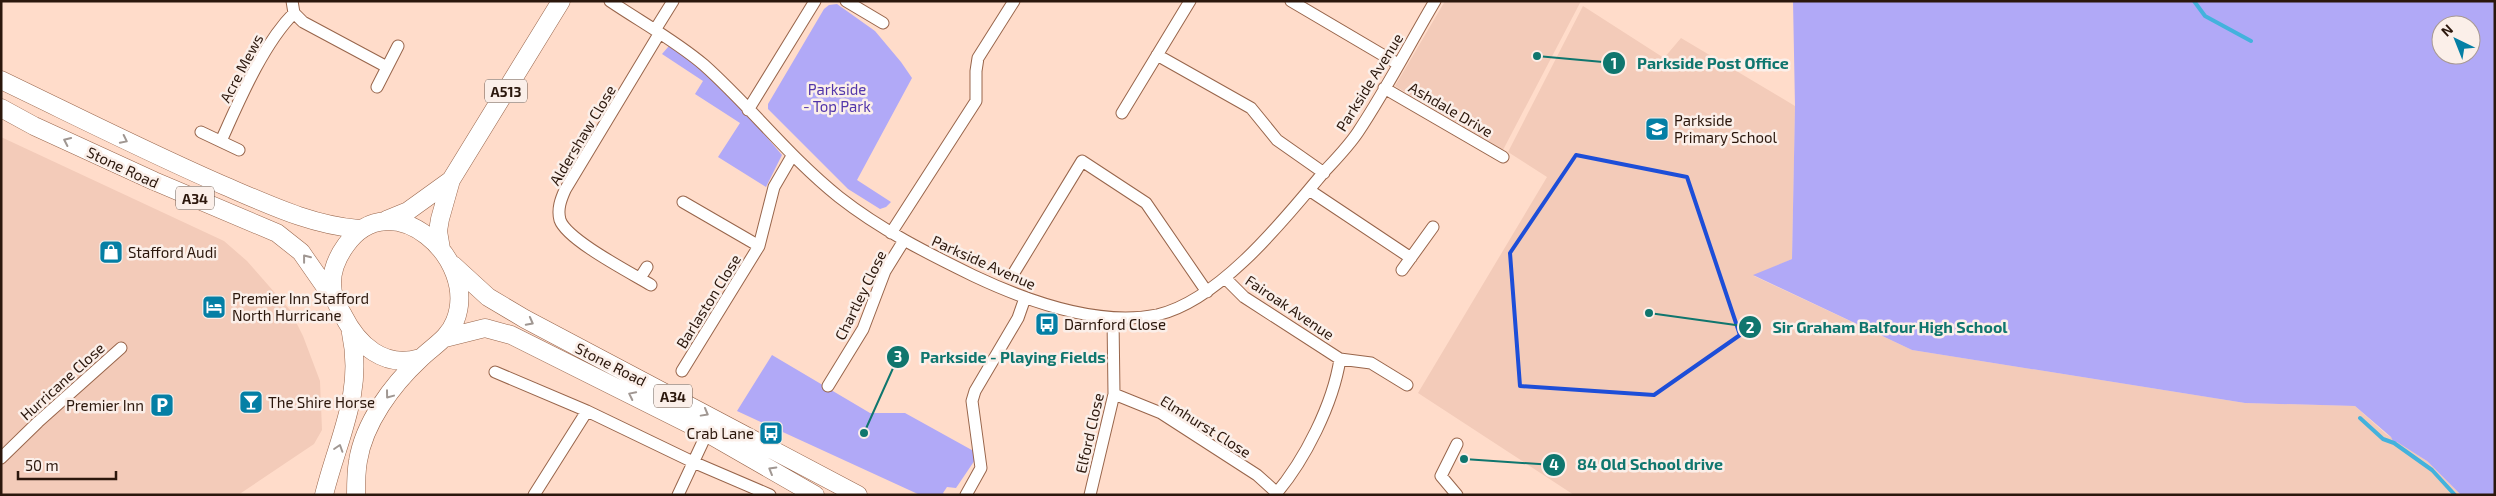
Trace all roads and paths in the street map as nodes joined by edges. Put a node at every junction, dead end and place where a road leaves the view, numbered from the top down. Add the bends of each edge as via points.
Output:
1 (561, 1) edge
2 (610, 1) edge
3 (673, 1) edge
4 (815, 1) edge
5 (846, 1) edge
6 (1014, 1) edge
7 (1190, 1) edge
8 (1291, 1) edge
9 (1435, 1) edge
10 (293, 7) edge
11 (883, 22) dead end
12 (657, 32) junction
13 (398, 46) dead end
14 (1157, 56) junction
15 (1398, 64) junction
16 (388, 67) junction
17 (1, 80) edge
18 (377, 87) dead end
19 (1384, 88) junction
20 (1, 108) edge
21 (748, 110) junction
22 (1122, 113) dead end
23 (201, 132) dead end
24 (221, 141) junction
25 (239, 150) dead end
26 (792, 156) junction
27 (1503, 157) dead end
28 (1324, 173) junction
29 (451, 180) junction
30 (1309, 190) junction
31 (684, 202) dead end
32 (380, 221) junction
33 (1433, 227) dead end
34 (359, 229) junction
35 (890, 233) junction
36 (904, 242) junction
37 (759, 246) junction
38 (441, 249) junction
39 (1411, 258) junction
40 (452, 265) junction
41 (647, 267) dead end
42 (1402, 270) dead end
43 (1015, 271) dead end
44 (640, 278) junction
45 (1225, 278) junction
46 (651, 285) dead end
47 (1207, 292) junction
48 (334, 298) junction
49 (1025, 298) junction
50 (1113, 318) junction
51 (351, 330) junction
52 (445, 338) junction
53 (121, 348) dead end
54 (420, 358) junction
55 (1340, 359) junction
56 (682, 371) dead end
57 (495, 372) dead end
58 (1407, 385) dead end
59 (828, 386) dead end
60 (1114, 394) junction
61 (587, 411) junction
62 (707, 433) junction
63 (1457, 444) dead end
64 (1, 458) edge
65 (693, 462) junction
66 (1276, 494) edge
67 (324, 495) edge
68 (356, 495) edge
69 (534, 495) edge
70 (678, 495) edge
71 (770, 495) edge
72 (815, 495) edge
73 (858, 495) edge
74 (966, 495) edge
75 (1090, 495) edge
76 (1457, 495) edge

1 - 29 highway, A513
2 - 12 street, Parkside Avenue
3 - 12 street, Aldershaw Close
4 - 21 street
5 - 11 street
6 - 35 street via 978,58 976,101
7 - 14 street
8 - 15 street
9 - 15 street, Parkside Avenue
10 - 16 street, Acre Mews via 303,22
10 - 24 street, Acre Mews via 268,46
12 - 21 street, Parkside Avenue via 702,64
12 - 44 street, Aldershaw Close via 565,190 559,210 560,220 575,238
13 - 16 street
14 - 22 street
14 - 28 street via 1251,108 1277,140
15 - 19 street, Parkside Avenue
16 - 18 street
17 -> 34 highway, Stone Road / A34 via 172,163 297,217 322,225
19 - 27 street, Ashdale Drive
19 - 28 street, Parkside Avenue via 1357,133
48 -> 20 highway, Stone Road / A34 via 301,252 277,233 154,181
21 - 26 street, Parkside Avenue
23 - 24 street
24 - 25 street
26 - 35 street, Parkside Avenue via 840,198
26 - 37 street, Barlaston Close via 774,187
28 - 30 street, Parkside Avenue
29 - 32 highway, A513 via 408,211
29 - 38 highway, A513 via 438,231
30 - 39 street
30 - 45 street, Parkside Avenue
31 - 37 street, Barlaston Close
32 - 34 highway
32 - 38 highway via 419,229
33 - 39 street
34 - 48 highway via 338,258 332,282
35 - 36 street, Parkside Avenue
36 - 49 street, Parkside Avenue
36 - 59 street, Chartley Close via 885,271 863,329
37 - 56 street, Barlaston Close
38 - 40 highway
39 - 42 street
40 - 52 highway via 459,305 456,321
40 -> 73 highway, Stone Road / A34 via 488,298 525,319
41 - 44 street
43 - 47 street via 1082,161 1146,203
44 - 46 street, Aldershaw Close
45 - 47 street, Parkside Avenue
45 - 55 street, Fairoak Avenue via 1244,298
47 - 50 street, Parkside Avenue via 1168,312
48 - 51 highway
49 - 50 street, Parkside Avenue
49 - 74 street via 1018,318 972,401 981,468
50 - 60 street, Elford Close
51 - 54 highway via 363,346 381,356 398,361
67 -> 51 highway via 342,440 356,372
52 - 54 highway
62 -> 52 highway, Stone Road / A34 via 496,329 470,330
53 - 64 street, Hurricane Close
54 -> 68 highway via 374,416 358,460
55 - 58 street, Fairoak Avenue via 1370,363
55 - 66 street, Fairoak Avenue via 1327,409
57 - 61 street
60 - 66 street, Elmhurst Close via 1161,413 1257,475
60 - 75 street, Elford Close
61 - 65 street
61 - 69 street
62 - 65 street
72 -> 62 highway, Stone Road / A34
63 - 76 street via 1441,476
65 - 70 street
65 - 71 street

